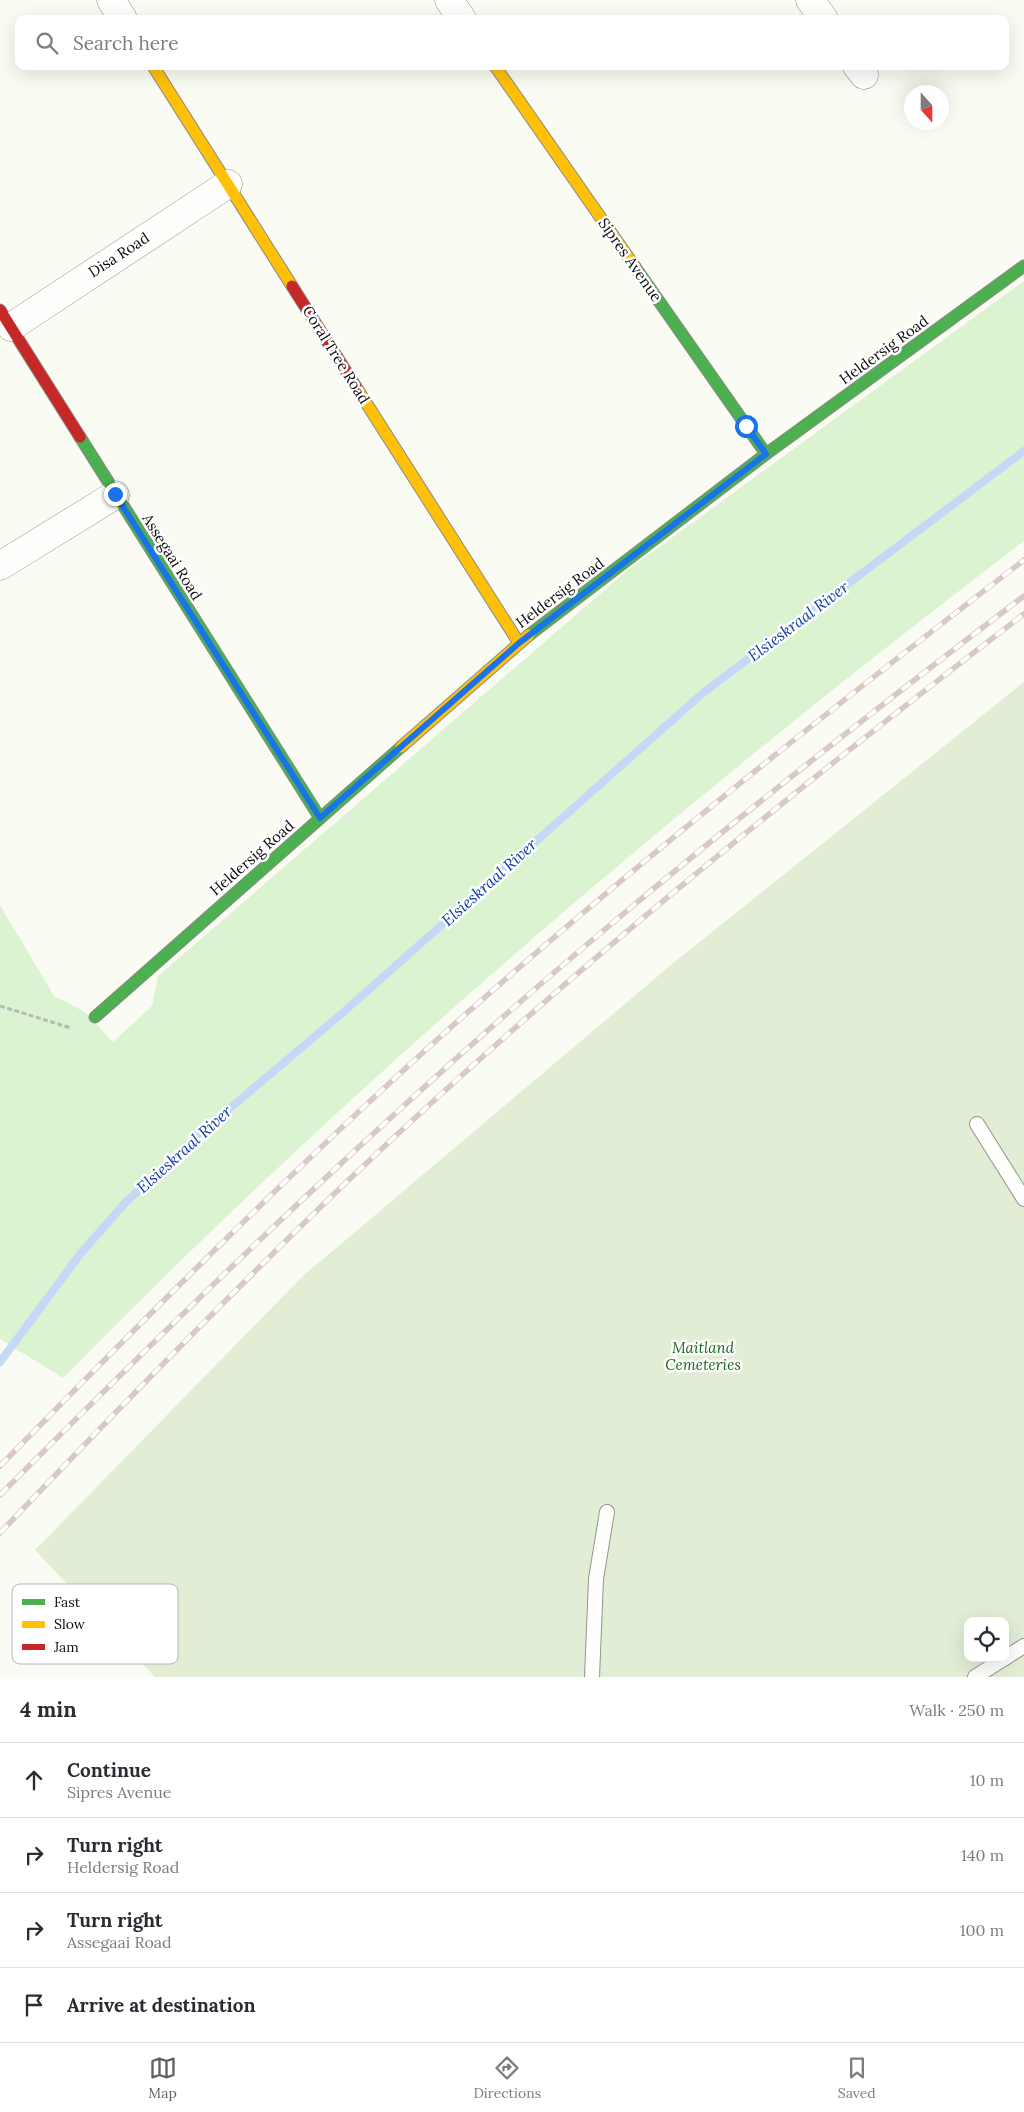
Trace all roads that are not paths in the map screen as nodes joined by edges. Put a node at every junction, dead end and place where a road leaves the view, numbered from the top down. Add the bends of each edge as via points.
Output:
1 (111, 0) edge
2 (449, 0) edge
3 (810, 0) edge
4 (120, 15) edge
5 (459, 15) edge
6 (821, 15) edge
7 (156, 70) edge
8 (498, 70) edge
9 (228, 184) junction
10 (1024, 266) edge
11 (5, 318) edge
12 (766, 454) junction
13 (115, 494) junction
14 (0, 566) edge
15 (519, 643) junction
16 (320, 818) junction
17 (95, 1017) road end
18 (977, 1124) dead end
19 (1024, 1199) edge
20 (607, 1512) dead end
21 (1024, 1646) edge
22 (1009, 1655) edge
23 (999, 1662) edge
24 (592, 1677) edge
25 (975, 1677) edge

1 - 4 street
2 - 5 street
3 - 6 street
7 - 9 street, Coral Tree Road
8 - 12 street, Sipres Avenue
9 - 11 street, Disa Road
9 - 15 street, Coral Tree Road
10 - 12 street, Heldersig Road
11 - 13 street, Assegaai Road
12 - 15 street, Heldersig Road
13 - 14 street
13 - 16 street, Assegaai Road
15 - 16 street, Heldersig Road
16 - 17 street, Heldersig Road
18 - 19 lane
20 - 24 lane via 596,1579
21 - 22 lane
23 - 25 lane

